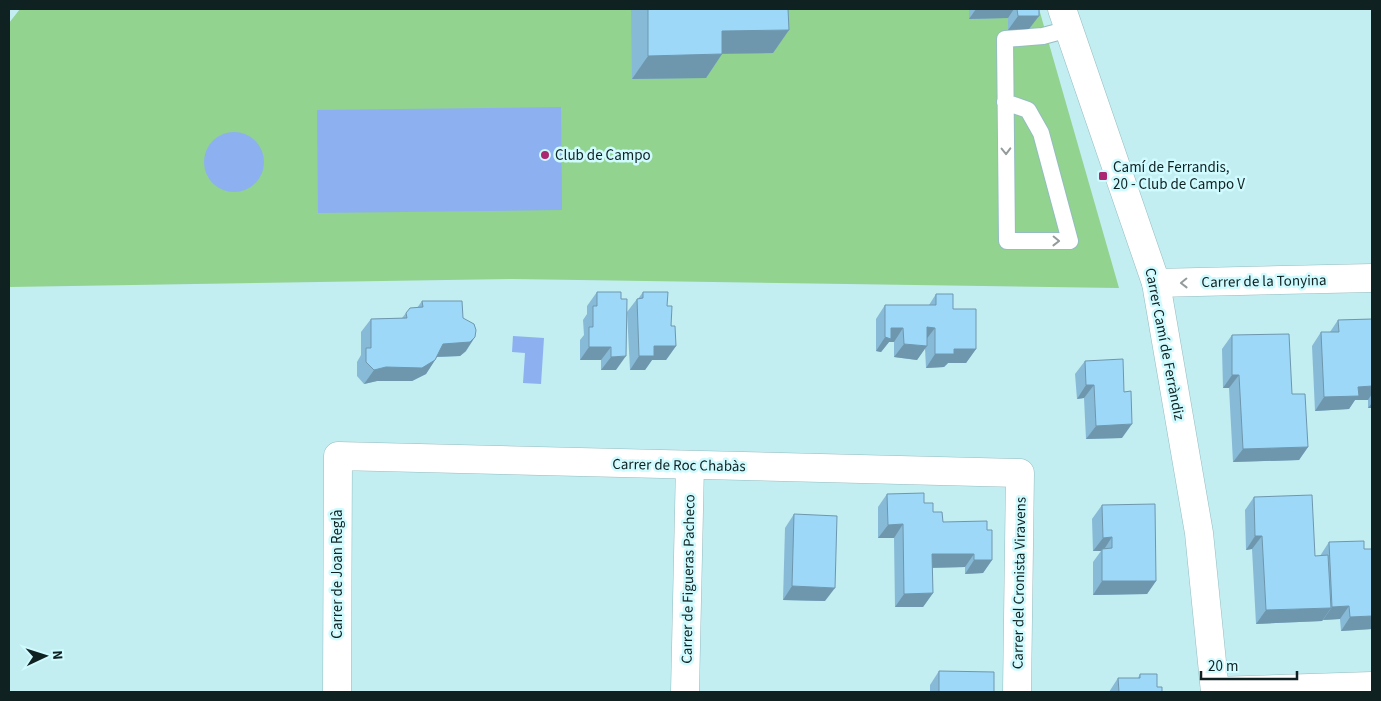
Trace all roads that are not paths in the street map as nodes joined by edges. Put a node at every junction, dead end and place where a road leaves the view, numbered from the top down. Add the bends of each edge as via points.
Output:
1 (1065, 19) edge
2 (1005, 102) junction
3 (1372, 278) edge
4 (1156, 284) junction
5 (338, 456) joint
6 (690, 465) junction
7 (1020, 473) joint
8 (1372, 686) edge
9 (337, 692) edge
10 (685, 692) edge
11 (1017, 692) edge
12 (1215, 692) edge

1 - 2 lane via 1043,36 1004,40
1 - 4 street, Carrer Camí de Ferràndiz
2 -> 2 lane via 1007,241 1070,241 1042,133 1028,110
3 -> 4 street, Carrer de la Tonyina
4 - 12 street, Carrer Camí de Ferràndiz via 1199,532
5 - 6 street, Carrer de Roc Chabàs
5 - 9 street, Carrer de Joan Reglà
6 - 7 street, Carrer de Roc Chabàs
6 - 10 street, Carrer de Figueras Pacheco
7 - 11 street, Carrer del Cronista Viravens
8 - 12 street

